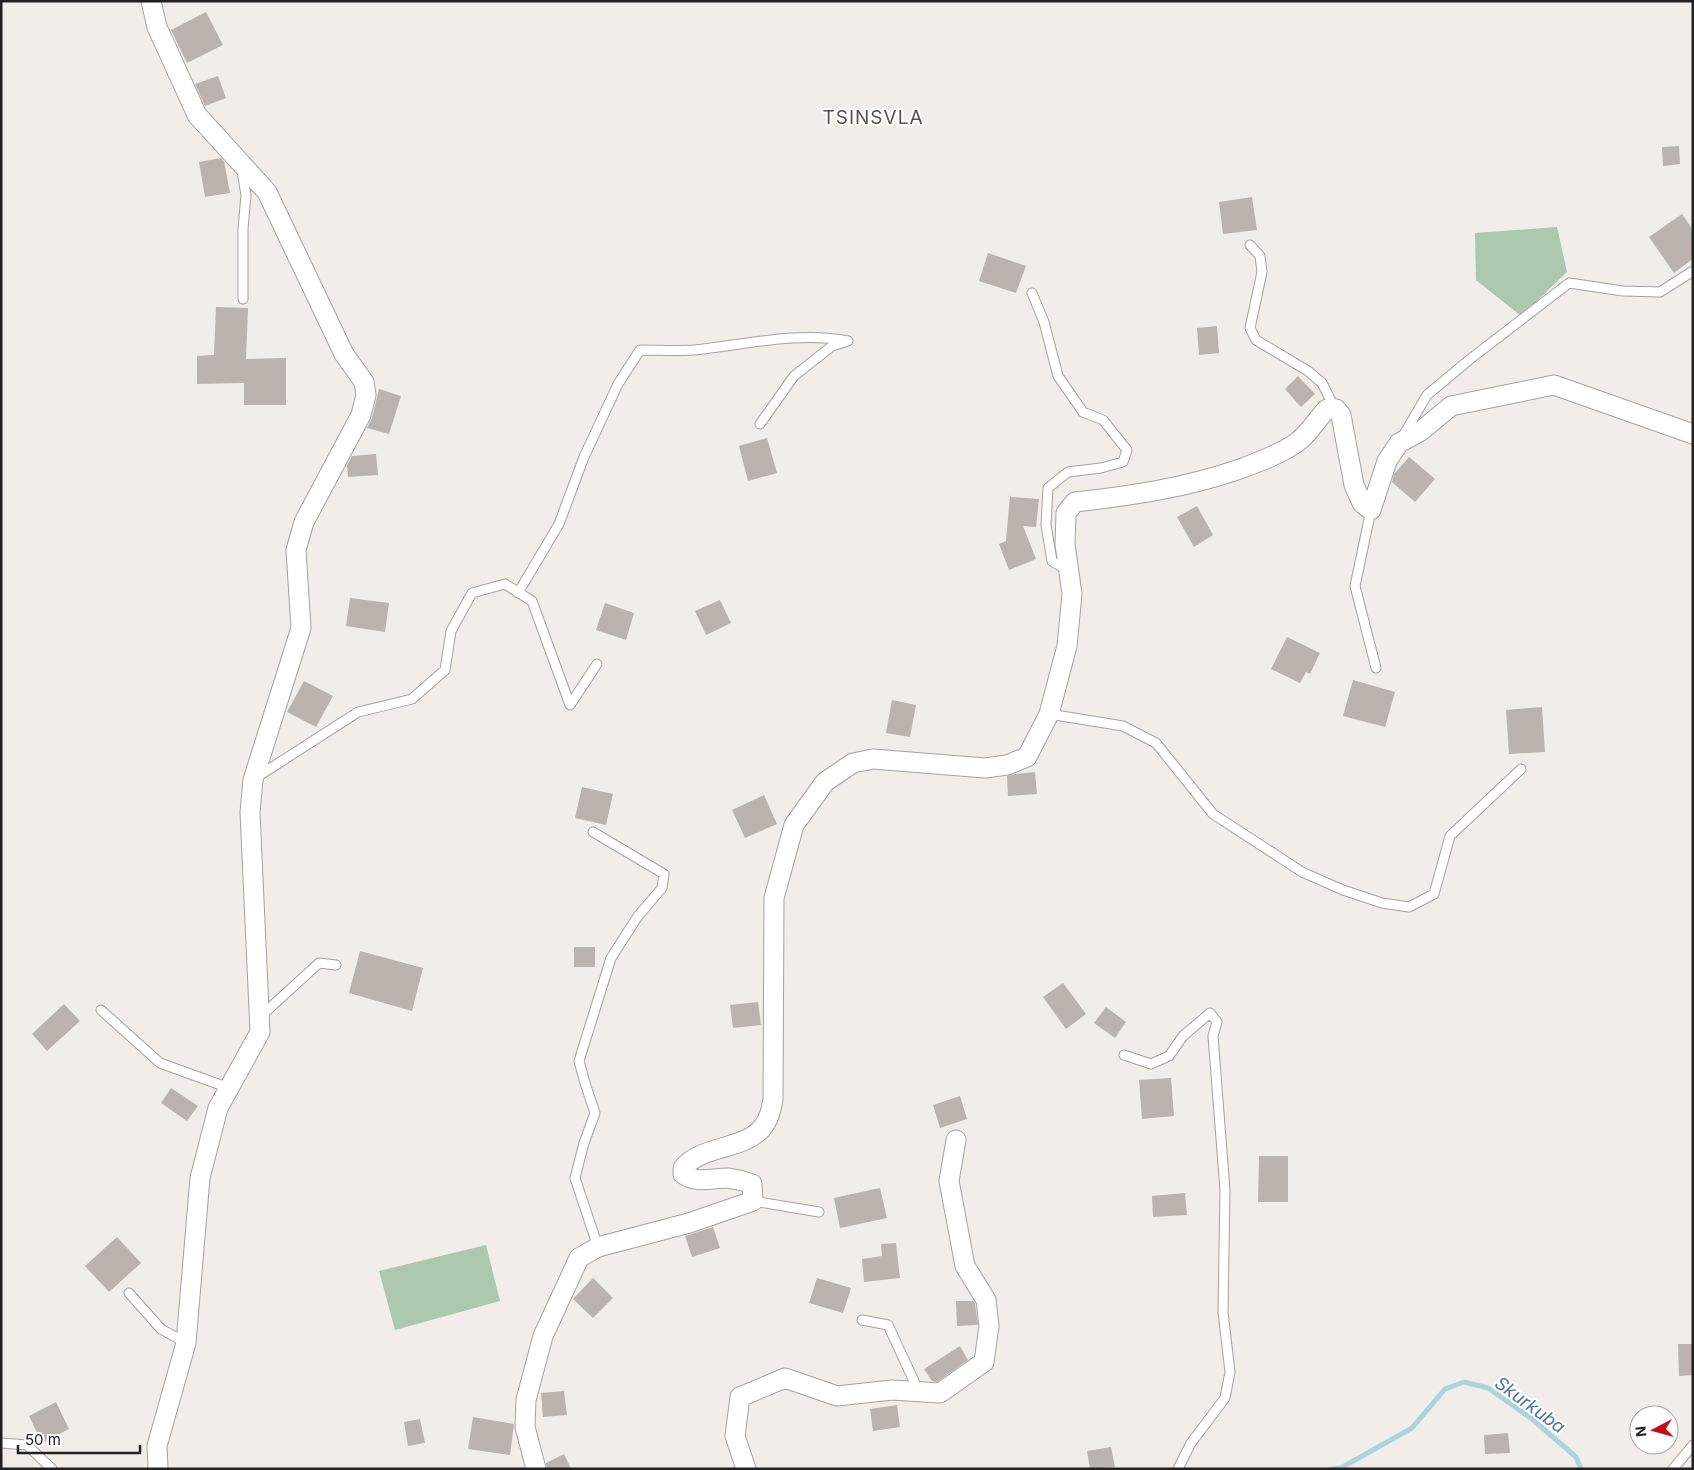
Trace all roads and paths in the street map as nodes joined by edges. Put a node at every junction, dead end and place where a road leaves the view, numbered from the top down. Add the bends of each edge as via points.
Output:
1 (151, 1) edge
2 (241, 163) junction
3 (1250, 245) dead end
4 (1693, 272) edge
5 (1032, 293) dead end
6 (243, 299) dead end
7 (1336, 409) junction
8 (760, 424) dead end
9 (1693, 434) edge
10 (1399, 443) junction
11 (1371, 510) junction
12 (1069, 571) junction
13 (518, 593) junction
14 (597, 664) dead end
15 (1376, 668) dead end
16 (1049, 714) junction
17 (1521, 769) dead end
18 (253, 780) junction
19 (593, 832) dead end
20 (336, 965) dead end
21 (101, 1010) dead end
22 (259, 1018) junction
23 (1124, 1054) dead end
24 (229, 1088) junction
25 (956, 1140) dead end
26 (753, 1201) junction
27 (818, 1212) dead end
28 (598, 1246) junction
29 (128, 1293) dead end
30 (862, 1320) dead end
31 (186, 1343) junction
32 (919, 1392) junction
33 (1, 1443) edge
34 (1693, 1446) edge
35 (52, 1469) edge
36 (158, 1469) edge
37 (536, 1469) edge
38 (746, 1469) edge
39 (1178, 1469) edge
40 (1672, 1469) edge

1 - 2 street via 157,27 197,115
2 - 6 lane via 246,195
2 - 18 street via 268,192 344,354 364,382 366,396 361,415 304,522 296,550 301,628
3 - 7 lane via 1260,256 1262,272 1250,328 1256,340 1322,383
4 - 10 lane via 1660,292 1623,291 1569,283 1427,395
5 - 12 lane via 1044,322 1058,376 1083,412 1103,420 1127,450 1123,462 1068,472 1048,488 1046,525 1052,561
7 - 11 street via 1341,415 1354,485 1362,503
7 - 12 street via 1327,409 1294,445 1258,462 1196,483 1075,502 1066,513 1065,544
8 - 13 lane via 794,376 832,346 848,341 832,337 764,340 693,350 640,350 618,384 584,457 559,524
9 - 10 street via 1554,385 1451,406 1421,431
10 - 11 street via 1387,461
11 - 15 lane via 1355,586
12 - 16 street via 1072,594 1067,646
13 - 14 lane via 532,601 570,705
13 - 18 lane via 505,584 472,593 451,630 445,670 412,699 358,712
16 - 17 lane via 1123,726 1156,743 1213,814 1302,872 1382,903 1409,907 1434,894 1450,836
16 - 26 street via 1027,757 1007,765 985,768 873,759 853,763 825,782 794,825 774,898 773,1100 768,1118 761,1130 744,1140 690,1160 683,1168 689,1178 728,1178 752,1184
18 - 22 street via 250,812
19 - 28 lane via 664,874 662,888 638,916 611,958 579,1061 595,1113 575,1178
20 - 22 lane via 319,963
21 - 24 lane via 160,1064
22 - 24 street via 260,1032
23 - 39 lane via 1151,1064 1169,1056 1183,1036 1210,1013 1217,1022 1213,1036 1225,1190 1223,1312 1230,1372 1225,1398 1192,1443
24 - 31 street via 218,1108 200,1178
25 - 32 street via 949,1181 965,1266 986,1300 990,1326 984,1362 940,1393
26 - 27 lane
26 - 28 street via 689,1223
28 - 37 street via 579,1258 543,1336 526,1400 525,1427
29 - 31 lane via 161,1329
30 - 32 lane via 888,1325
31 - 36 street via 157,1446
32 - 38 street via 892,1390 837,1396 785,1378 740,1396 735,1436
33 - 35 lane via 27,1445
34 - 40 lane

